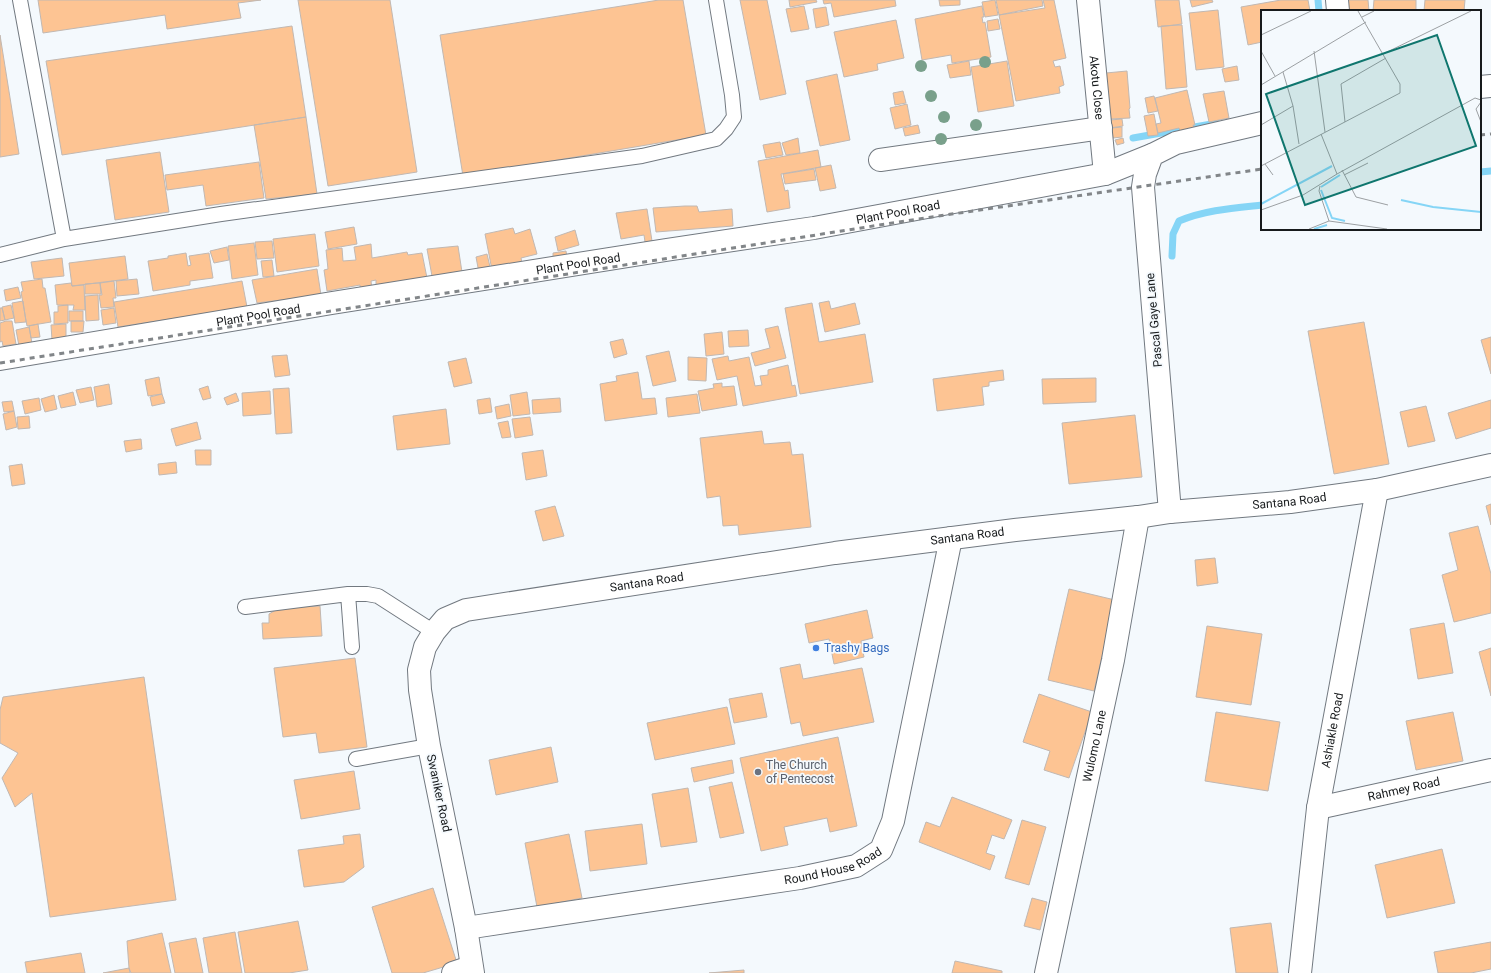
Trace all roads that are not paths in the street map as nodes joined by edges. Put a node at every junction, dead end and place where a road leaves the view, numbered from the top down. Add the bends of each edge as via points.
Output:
1 (20, 0) edge
2 (716, 0) edge
3 (1088, 0) edge
4 (1336, 0) edge
5 (1338, 10) edge
6 (1491, 86) edge
7 (1481, 87) edge
8 (1261, 123) edge
9 (1101, 128) junction
10 (1152, 155) junction
11 (880, 160) dead end
12 (1106, 174) junction
13 (64, 239) junction
14 (0, 255) edge
15 (0, 359) edge
16 (1491, 465) edge
17 (1377, 490) junction
18 (1170, 512) junction
19 (1138, 517) junction
20 (951, 538) junction
21 (348, 594) junction
22 (245, 607) dead end
23 (439, 626) junction
24 (352, 647) dead end
25 (429, 746) junction
26 (356, 759) dead end
27 (1491, 770) edge
28 (1318, 808) junction
29 (466, 928) junction
30 (466, 971) edge
31 (1046, 973) edge
32 (1300, 973) edge

1 - 13 lane
2 - 13 lane via 734,117 716,139 642,156 221,214
3 - 9 street, Akotu Close
4 - 5 street
6 - 7 street
8 - 10 street via 1176,143
9 - 11 street
9 - 12 street, Akotu Close
10 - 12 street, Plant Pool Road
10 - 18 street, Pascal Gaye Lane via 1143,186
12 - 15 street, Plant Pool Road via 814,228 332,303
13 - 14 lane
16 - 17 street, Santana Road
17 - 18 street, Santana Road via 1290,502
17 - 28 street, Ashiakle Road
18 - 19 street, Santana Road
19 - 20 street, Santana Road
19 - 31 street, Wulomo Lane via 1113,660
20 - 23 street, Santana Road via 834,553 466,610
20 - 29 street, Round House Road via 893,821 881,850 856,866 800,878
21 - 22 lane
21 - 23 lane via 378,596
21 - 24 lane
23 - 25 street, Swaniker Road via 425,647 419,670
25 - 26 lane
25 - 29 street, Swaniker Road
27 - 28 street, Rahmey Road
28 - 32 street, Ashiakle Road
29 - 30 street, Swaniker Road

